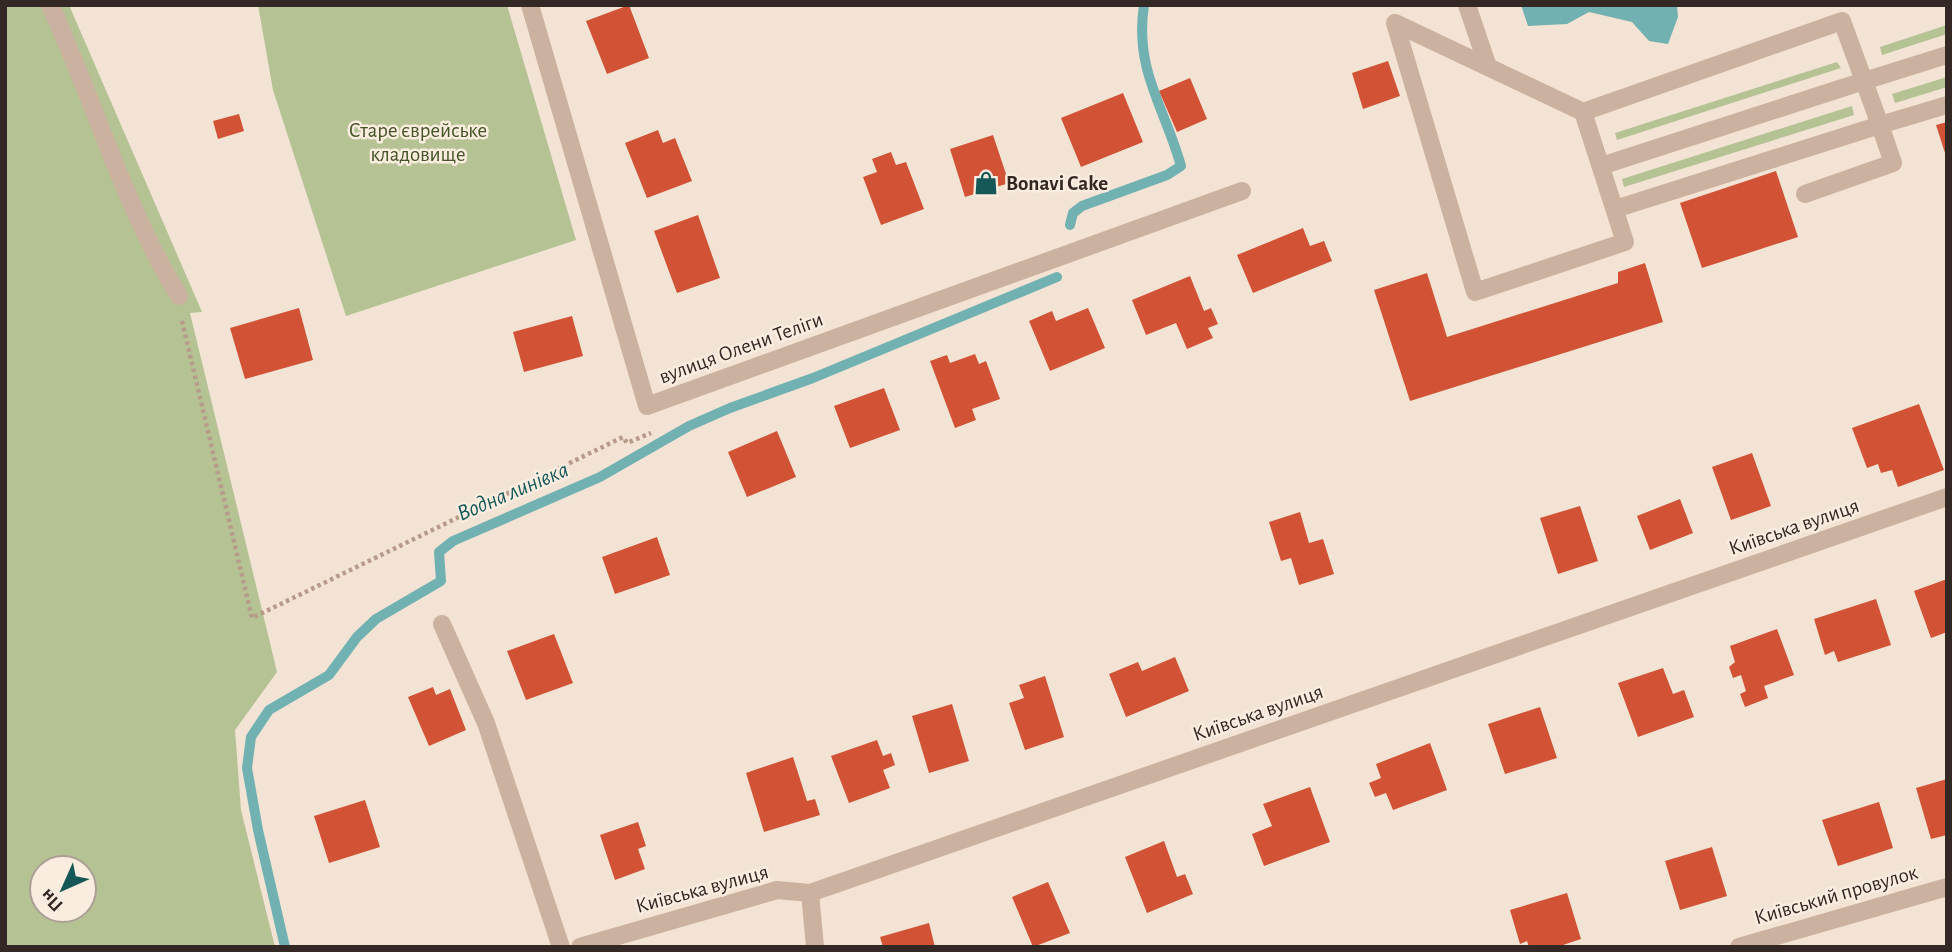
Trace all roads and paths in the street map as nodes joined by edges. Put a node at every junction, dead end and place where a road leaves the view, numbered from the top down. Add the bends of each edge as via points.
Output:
1 (50, 5) edge
2 (530, 5) edge
3 (1467, 5) edge
4 (1839, 13) edge
5 (1947, 55) edge
6 (1488, 67) junction
7 (1864, 81) junction
8 (1947, 104) edge
9 (1583, 112) junction
10 (1880, 125) junction
11 (1601, 166) junction
12 (1242, 191) dead end
13 (1805, 194) dead end
14 (1615, 209) junction
15 (179, 296) joint
16 (647, 406) junction
17 (1947, 498) edge
18 (442, 624) dead end
19 (1947, 887) edge
20 (810, 893) junction
21 (561, 947) edge
22 (580, 947) edge
23 (815, 947) edge
24 (1739, 947) edge

1 - 15 street via 151,251
2 - 16 street, вулиця Олени Теліги
3 - 6 street
4 - 7 street
4 - 9 street
5 - 7 street
6 - 9 street
6 - 14 street via 1395,23 1475,292 1625,242
7 - 10 street
7 - 11 street
8 - 10 street
9 - 11 street
10 - 13 street via 1893,163
10 - 14 street
11 - 14 street
12 - 16 street, вулиця Олени Теліги
15 - 16 path via 253,618 623,437 627,443 652,433
17 - 20 street, Київська вулиця
18 - 21 street via 486,723
19 - 24 street, Київський провулок
20 - 22 street, Київська вулиця via 777,890
20 - 23 street

